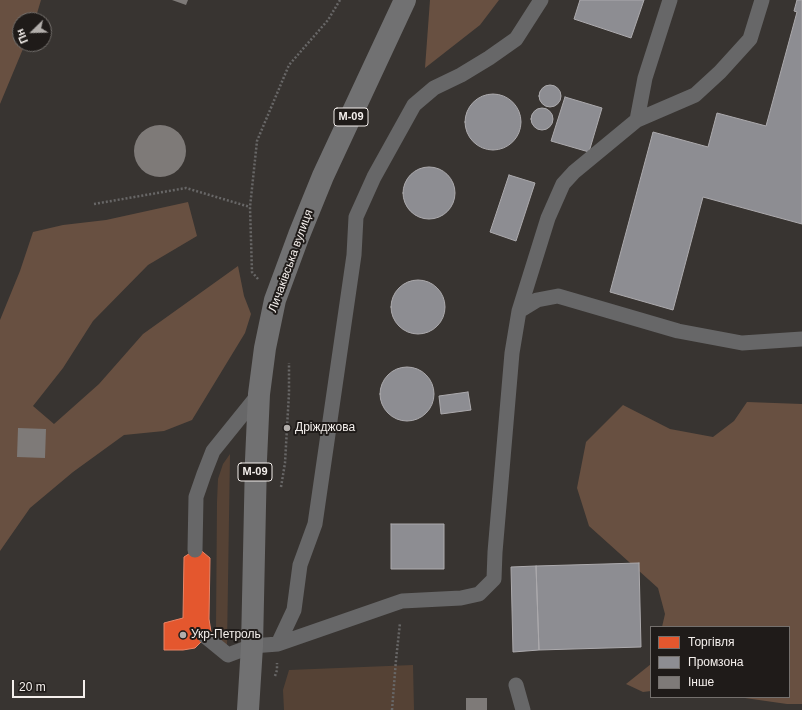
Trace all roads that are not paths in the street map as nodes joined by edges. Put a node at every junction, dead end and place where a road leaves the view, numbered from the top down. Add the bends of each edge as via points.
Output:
1 (405, 0) edge
2 (541, 0) edge
3 (670, 0) edge
4 (762, 0) edge
5 (637, 120) junction
6 (519, 311) junction
7 (802, 340) edge
8 (259, 394) junction
9 (195, 550) dead end
10 (206, 637) dead end
11 (278, 644) junction
12 (252, 646) junction
13 (516, 685) dead end
14 (248, 710) edge
15 (523, 710) edge

1 - 8 main road, Личаківська вулиця / М-09 via 323,176 296,242 275,300
2 - 11 lane via 516,39 462,75 434,88 414,105 374,177 356,217 354,255 315,524 300,565 294,610
3 - 5 lane via 645,78
4 - 5 lane via 750,39 720,72 694,94
5 - 6 lane via 563,184 548,218
6 - 7 lane via 537,300 558,296 678,331 742,343
6 - 11 lane via 512,353 494,579 479,594 461,598 402,601
8 - 9 lane via 213,451 196,497
8 - 12 main road, Личаківська вулиця / М-09
10 - 12 lane via 228,655
11 - 12 lane
12 - 14 main road, Личаківська вулиця / М-09
13 - 15 lane

